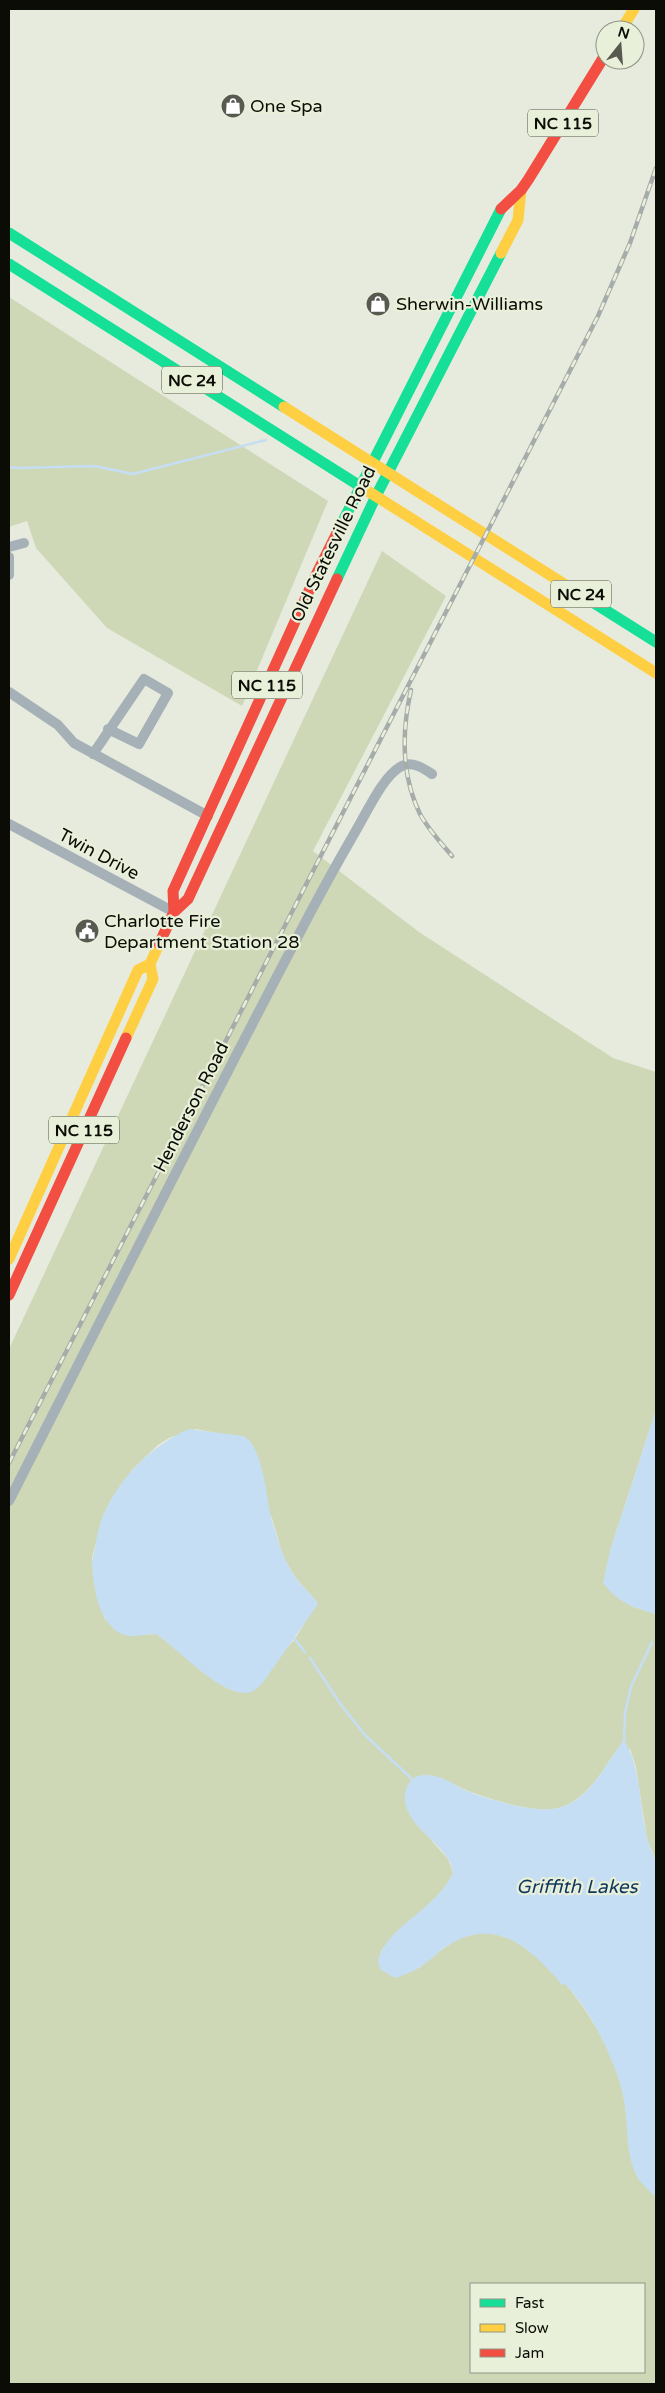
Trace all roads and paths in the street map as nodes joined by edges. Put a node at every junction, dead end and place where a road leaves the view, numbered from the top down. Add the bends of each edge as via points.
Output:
1 (634, 9) edge
2 (627, 20) edge
3 (596, 70) edge
4 (521, 190) junction
5 (512, 199) junction
6 (9, 232) edge
7 (9, 264) edge
8 (442, 366) junction
9 (373, 462) junction
10 (388, 472) junction
11 (360, 486) junction
12 (376, 496) junction
13 (24, 543) dead end
14 (9, 548) edge
15 (9, 557) edge
16 (9, 575) edge
17 (656, 642) edge
18 (656, 673) edge
19 (9, 692) edge
20 (108, 729) junction
21 (93, 754) junction
22 (432, 774) dead end
23 (208, 816) junction
24 (9, 824) edge
25 (174, 912) junction
26 (150, 964) junction
27 (13, 1239) edge
28 (30, 1249) junction
29 (9, 1259) edge
30 (9, 1295) edge
31 (9, 1500) edge

1 - 2 main road
3 - 4 main road, Old Statesville Road / NC 115
4 - 5 main road, Old Statesville Road / NC 115
4 - 8 main road, Old Statesville Road / NC 115 via 518,220
5 - 8 main road via 504,231 466,301
5 - 9 main road, Old Statesville Road / NC 115 via 501,208
6 - 9 main road, NC 24
7 - 11 main road, NC 24
8 - 10 main road, Old Statesville Road / NC 115
9 - 10 main road, NC 24
9 - 11 main road, Old Statesville Road / NC 115
10 - 12 main road, Old Statesville Road / NC 115
10 - 17 main road, NC 24
11 - 12 main road, NC 24
11 - 23 main road, Old Statesville Road / NC 115 via 313,582
12 - 18 main road, NC 24
12 - 25 main road, Old Statesville Road / NC 115 via 188,899
13 - 14 street
15 - 16 street
19 - 21 street via 58,725 74,743
20 - 20 street via 144,679 168,693 140,744
20 - 21 street
21 - 23 street
22 - 31 street, Henderson Road via 414,765 400,767 371,804 260,1008
23 - 25 main road, Old Statesville Road / NC 115 via 173,891
24 - 25 street, Twin Drive
25 - 26 main road, Old Statesville Road / NC 115
26 - 27 main road, Old Statesville Road / NC 115 via 138,970
26 - 28 main road, Old Statesville Road / NC 115 via 152,979
27 - 28 street
27 - 29 main road, Old Statesville Road / NC 115
28 - 30 main road, Old Statesville Road / NC 115

